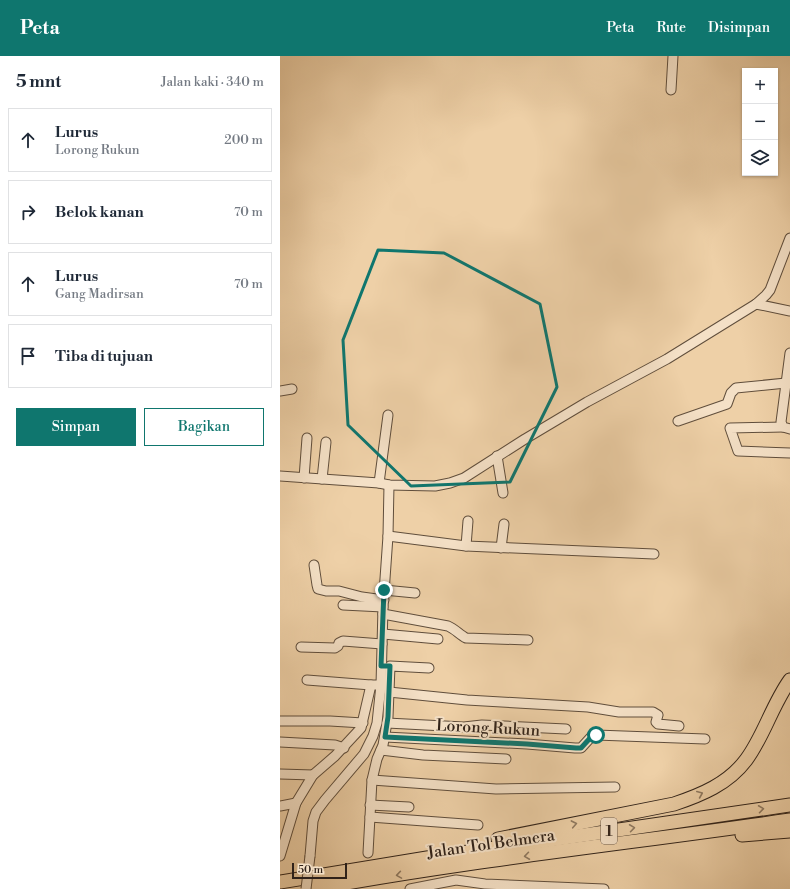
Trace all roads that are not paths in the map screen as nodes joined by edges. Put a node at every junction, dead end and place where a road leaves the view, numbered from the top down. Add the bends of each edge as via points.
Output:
1 (673, 56) edge
2 (671, 90) dead end
3 (790, 238) edge
4 (756, 304) junction
5 (790, 311) edge
6 (790, 353) edge
7 (786, 383) junction
8 (292, 389) dead end
9 (280, 391) edge
10 (388, 415) dead end
11 (678, 421) dead end
12 (786, 428) edge
13 (307, 438) dead end
14 (326, 442) dead end
15 (790, 453) edge
16 (497, 456) junction
17 (280, 476) edge
18 (304, 478) junction
19 (322, 479) junction
20 (379, 483) junction
21 (389, 485) junction
22 (503, 493) dead end
23 (468, 521) dead end
24 (504, 524) dead end
25 (388, 536) junction
26 (466, 546) junction
27 (501, 548) junction
28 (654, 554) dead end
29 (314, 565) dead end
30 (384, 590) junction
31 (415, 593) dead end
32 (343, 605) dead end
33 (383, 607) junction
34 (382, 634) junction
35 (438, 639) dead end
36 (528, 640) dead end
37 (382, 644) junction
38 (301, 647) dead end
39 (386, 666) junction
40 (429, 668) dead end
41 (307, 680) dead end
42 (790, 680) edge
43 (371, 685) junction
44 (381, 685) junction
45 (389, 692) junction
46 (280, 721) edge
47 (363, 723) junction
48 (387, 723) junction
49 (679, 726) dead end
50 (566, 729) dead end
51 (385, 737) junction
52 (705, 739) dead end
53 (280, 742) edge
54 (344, 748) junction
55 (381, 750) junction
56 (506, 759) dead end
57 (280, 774) edge
58 (313, 775) junction
59 (372, 780) junction
60 (615, 788) dead end
61 (296, 803) junction
62 (370, 805) junction
63 (790, 805) edge
64 (280, 806) edge
65 (409, 808) dead end
66 (370, 817) junction
67 (790, 820) edge
68 (478, 825) dead end
69 (790, 831) edge
70 (673, 837) junction
71 (368, 853) dead end
72 (280, 856) edge
73 (427, 858) junction
74 (280, 882) edge
75 (306, 889) edge
76 (313, 889) edge
77 (410, 889) edge
78 (604, 889) edge

1 - 2 street
3 - 4 street via 770,290
4 - 5 street
4 - 16 street via 667,359 587,402
6 - 7 street
7 - 11 street via 736,388 727,404
7 - 12 street via 781,422
8 - 9 street
10 - 20 street
12 - 15 street via 730,428 738,451
13 - 18 street
14 - 19 street
16 - 21 street via 464,478 450,483 435,486
16 - 22 street
17 - 18 street
18 - 19 street
19 - 20 street
20 - 21 street
21 - 25 street
23 - 26 street
24 - 27 street
25 - 26 street
25 - 30 street
26 - 27 street
27 - 28 street
29 - 33 street via 318,589 362,597
30 - 31 street
30 - 33 street
32 - 33 street
33 - 34 street
33 - 36 street via 448,626 466,638
34 - 35 street
34 - 37 street
37 - 38 street via 343,641 335,648
37 - 39 street
39 - 40 street
39 - 44 street
39 - 45 street
41 - 43 street
73 -> 42 highway via 474,844 674,804 707,791 727,780 746,760
43 - 44 street
43 - 47 street
44 - 75 street, bridge via 377,723 364,754 316,812
45 - 48 street
45 - 49 street via 467,700 588,707 619,712 653,712 658,715 658,724
46 - 47 street
47 - 54 street
48 - 50 street via 464,728 482,724
48 - 51 street
51 - 52 street, Lorong Rukun via 576,748 581,748 596,735
51 - 55 street
53 - 54 street via 335,745
54 - 58 street
55 - 56 street
55 - 59 street
57 - 58 street
58 - 61 street
59 - 60 street via 496,789
59 - 62 street
61 - 64 street
61 - 72 street
62 - 65 street
62 - 66 street
73 -> 63 highway, 1
66 - 68 street
66 - 71 street
67 - 70 highway, 1
69 - 70 highway via 734,836
70 -> 76 highway, Jalan Tol Belmera / 1 via 504,859
73 - 74 highway, Jalan Tol Belmera / 1
77 - 78 street via 456,880 485,884

